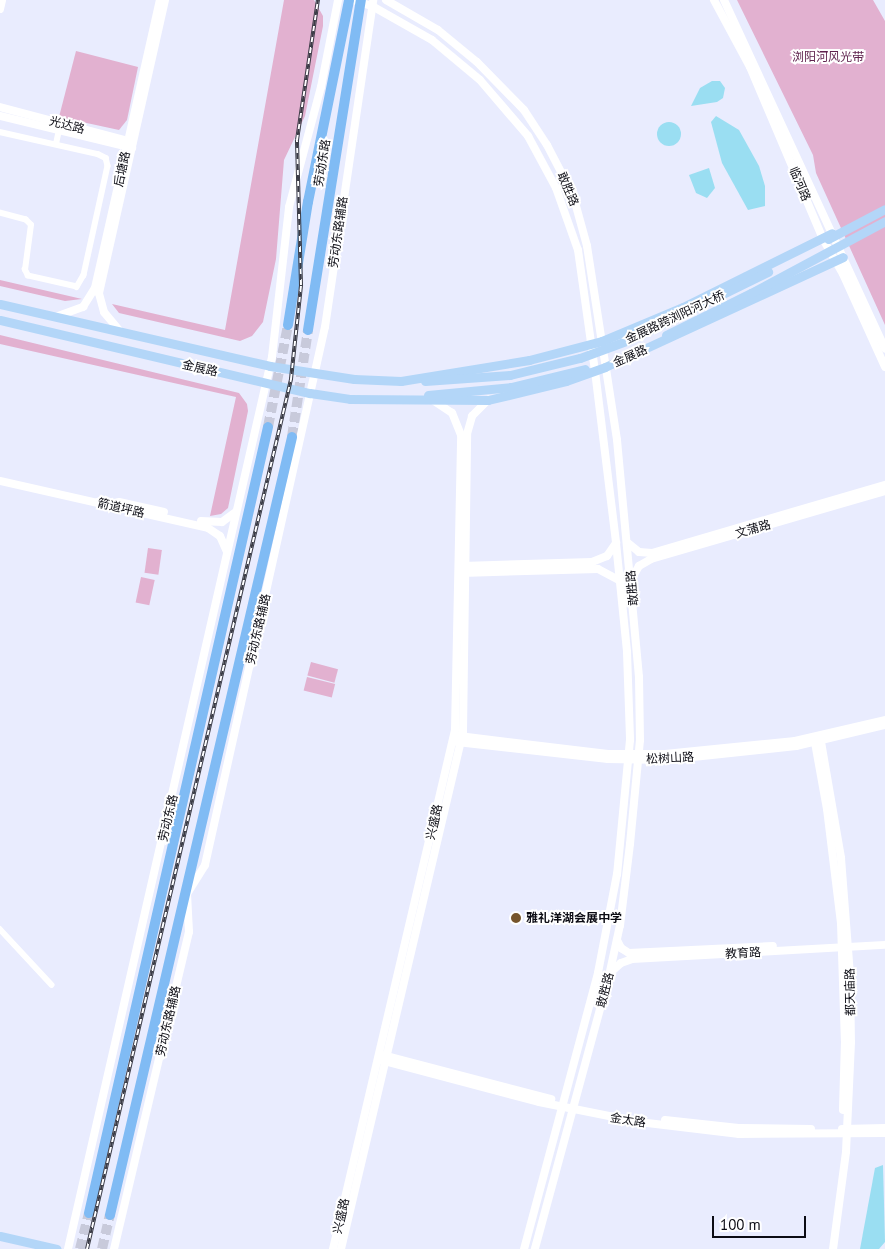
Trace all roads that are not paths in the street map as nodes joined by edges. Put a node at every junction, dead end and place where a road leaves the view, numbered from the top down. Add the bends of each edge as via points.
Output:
1 (2, 0) edge
2 (160, 0) edge
3 (166, 0) edge
4 (338, 0) edge
5 (349, 0) edge
6 (386, 0) edge
7 (714, 0) edge
8 (724, 0) edge
9 (358, 1) edge
10 (372, 3) edge
11 (0, 9) edge
12 (0, 107) edge
13 (0, 116) edge
14 (59, 130) junction
15 (0, 132) edge
16 (56, 144) junction
17 (130, 145) junction
18 (885, 209) edge
19 (0, 213) edge
20 (885, 221) edge
21 (832, 233) junction
22 (823, 239) junction
23 (838, 259) junction
24 (0, 304) edge
25 (57, 316) junction
26 (0, 320) edge
27 (288, 326) tunnel mouth
28 (119, 330) junction
29 (308, 330) tunnel mouth
30 (602, 341) junction
31 (590, 344) junction
32 (885, 349) edge
33 (270, 366) junction
34 (605, 367) junction
35 (885, 367) edge
36 (595, 371) junction
37 (315, 373) junction
38 (401, 381) junction
39 (450, 382) joint
40 (266, 384) junction
41 (451, 392) joint
42 (310, 394) junction
43 (402, 397) junction
44 (431, 399) junction
45 (488, 400) junction
46 (268, 427) tunnel mouth
47 (292, 437) tunnel mouth
48 (0, 475) edge
49 (0, 481) edge
50 (885, 485) edge
51 (885, 491) edge
52 (237, 510) junction
53 (627, 542) junction
54 (616, 543) junction
55 (227, 554) junction
56 (462, 570) junction
57 (619, 580) junction
58 (631, 580) junction
59 (885, 720) edge
60 (885, 725) edge
61 (457, 739) junction
62 (818, 739) junction
63 (628, 757) junction
64 (638, 757) junction
65 (171, 862) junction
66 (187, 894) junction
67 (144, 921) junction
68 (0, 929) edge
69 (617, 939) junction
70 (885, 940) edge
71 (845, 945) junction
72 (885, 946) edge
73 (609, 976) junction
74 (52, 984) dead end
75 (382, 1058) junction
76 (565, 1105) junction
77 (574, 1107) junction
78 (885, 1128) edge
79 (844, 1132) junction
80 (885, 1134) edge
81 (89, 1213) tunnel mouth
82 (110, 1216) tunnel mouth
83 (0, 1236) edge
84 (57, 1249) edge
85 (68, 1249) edge
86 (114, 1249) edge
87 (333, 1249) edge
88 (341, 1249) edge
89 (524, 1249) edge
90 (535, 1249) edge
91 (828, 1249) edge
92 (833, 1249) edge

1 - 11 main road
2 - 17 main road, 后塘路
3 - 17 main road, 后塘路
4 - 33 main road via 321,86 289,207
5 - 27 highway, 劳动东路 via 308,202
6 - 30 main road, 敢胜路 via 438,30 477,62 524,110 547,145 573,195 587,246
7 - 22 main road, 临河路 via 760,89
8 - 21 main road, 临河路
9 - 10 main road, 敢胜路
9 - 29 highway, 劳动东路
10 - 31 main road, 敢胜路 via 432,40 480,80 528,136 556,188 578,250
10 - 37 main road, 劳动东路辅路
12 - 17 main road, 光达路
13 - 14 main road, 光达路
14 - 16 street
14 - 17 main road, 光达路
15 - 16 street
16 - 19 street via 98,154 108,161 80,284 69,288 28,276 25,270 31,226 26,220
17 - 25 main road, 后塘路 via 93,294 78,310
17 - 28 main road, 后塘路 via 99,293 104,312
18 - 39 main road, 金展路跨浏阳河大桥 via 747,283 598,352 533,371
20 - 41 main road, 金展路跨浏阳河大桥 via 751,294 614,358 532,383
21 - 22 main road, 金展路
21 - 23 main road, 临河路
22 - 23 main road, 临河路
22 - 30 main road, 金展路 via 672,312
23 - 32 main road, 临河路
23 - 34 main road, 金展路
23 - 35 main road, 临河路
24 - 25 main road, 金展路
25 - 28 main road, 金展路
26 - 40 main road, 金展路
28 - 33 main road, 金展路
30 - 31 main road, 金展路
30 - 34 main road, 敢胜路
31 - 36 main road, 敢胜路
31 - 38 main road, 金展路 via 529,360
33 - 37 main road, 金展路
33 - 40 main road
34 - 36 main road, 金展路
34 - 53 main road, 敢胜路
36 - 45 main road, 金展路 via 566,382
36 - 54 main road, 敢胜路
37 - 38 main road, 金展路
37 - 42 main road, 劳动东路辅路
38 - 39 main road, 金展路
40 - 42 main road, 金展路
40 - 52 main road
41 - 43 main road, 金展路
42 - 43 main road, 金展路 via 350,399
42 - 66 main road, 劳动东路辅路 via 205,865
43 - 44 main road, 金展路
44 - 45 main road, 金展路
44 - 56 main road, 兴盛路 via 452,413 460,435
45 - 56 main road, 兴盛路 via 472,416 467,434
46 - 65 highway, 劳动东路
47 - 66 highway
48 - 52 main road, 箭道坪路 via 209,523 228,519
49 - 55 main road, 箭道坪路 via 208,528 220,536
50 - 53 main road, 文蒲路 via 652,553 639,552
51 - 58 main road, 文蒲路 via 651,558 639,566
52 - 55 main road
53 - 58 main road, 敢胜路
54 - 56 main road via 607,556 592,562
54 - 57 main road, 敢胜路
55 - 67 main road
56 - 57 main road via 598,569
56 - 61 main road, 兴盛路
57 - 63 main road, 敢胜路 via 629,696
58 - 64 main road, 敢胜路 via 639,677
59 - 62 main road, 松树山路
60 - 62 main road, 松树山路
61 - 63 main road, 松树山路
61 - 75 main road, 兴盛路
62 - 64 main road, 松树山路 via 733,754
62 - 71 main road, 都天庙路
63 - 64 main road, 松树山路
63 - 76 main road, 敢胜路 via 617,874 598,973
64 - 69 main road, 敢胜路
65 - 67 main road
65 - 81 highway, 劳动东路
66 - 82 highway via 161,989
66 - 86 main road, 劳动东路辅路 via 189,932
67 - 85 main road
68 - 74 street
69 - 71 main road, 教育路 via 625,952 636,953
69 - 73 main road, 敢胜路
70 - 71 main road, 教育路
71 - 72 main road, 教育路
71 - 73 main road, 教育路 via 632,959 616,966
71 - 79 main road, 都天庙路
73 - 77 main road, 敢胜路
75 - 76 main road, 金太路
75 - 87 main road, 兴盛路
75 - 88 main road, 兴盛路
76 - 77 main road, 金太路
76 - 89 main road, 敢胜路
77 - 79 main road, 金太路 via 638,1122 739,1134
77 - 90 main road, 敢胜路
78 - 79 main road, 金太路
79 - 80 main road, 金太路
79 - 91 main road, 都天庙路
79 - 92 main road, 都天庙路
83 - 84 main road

